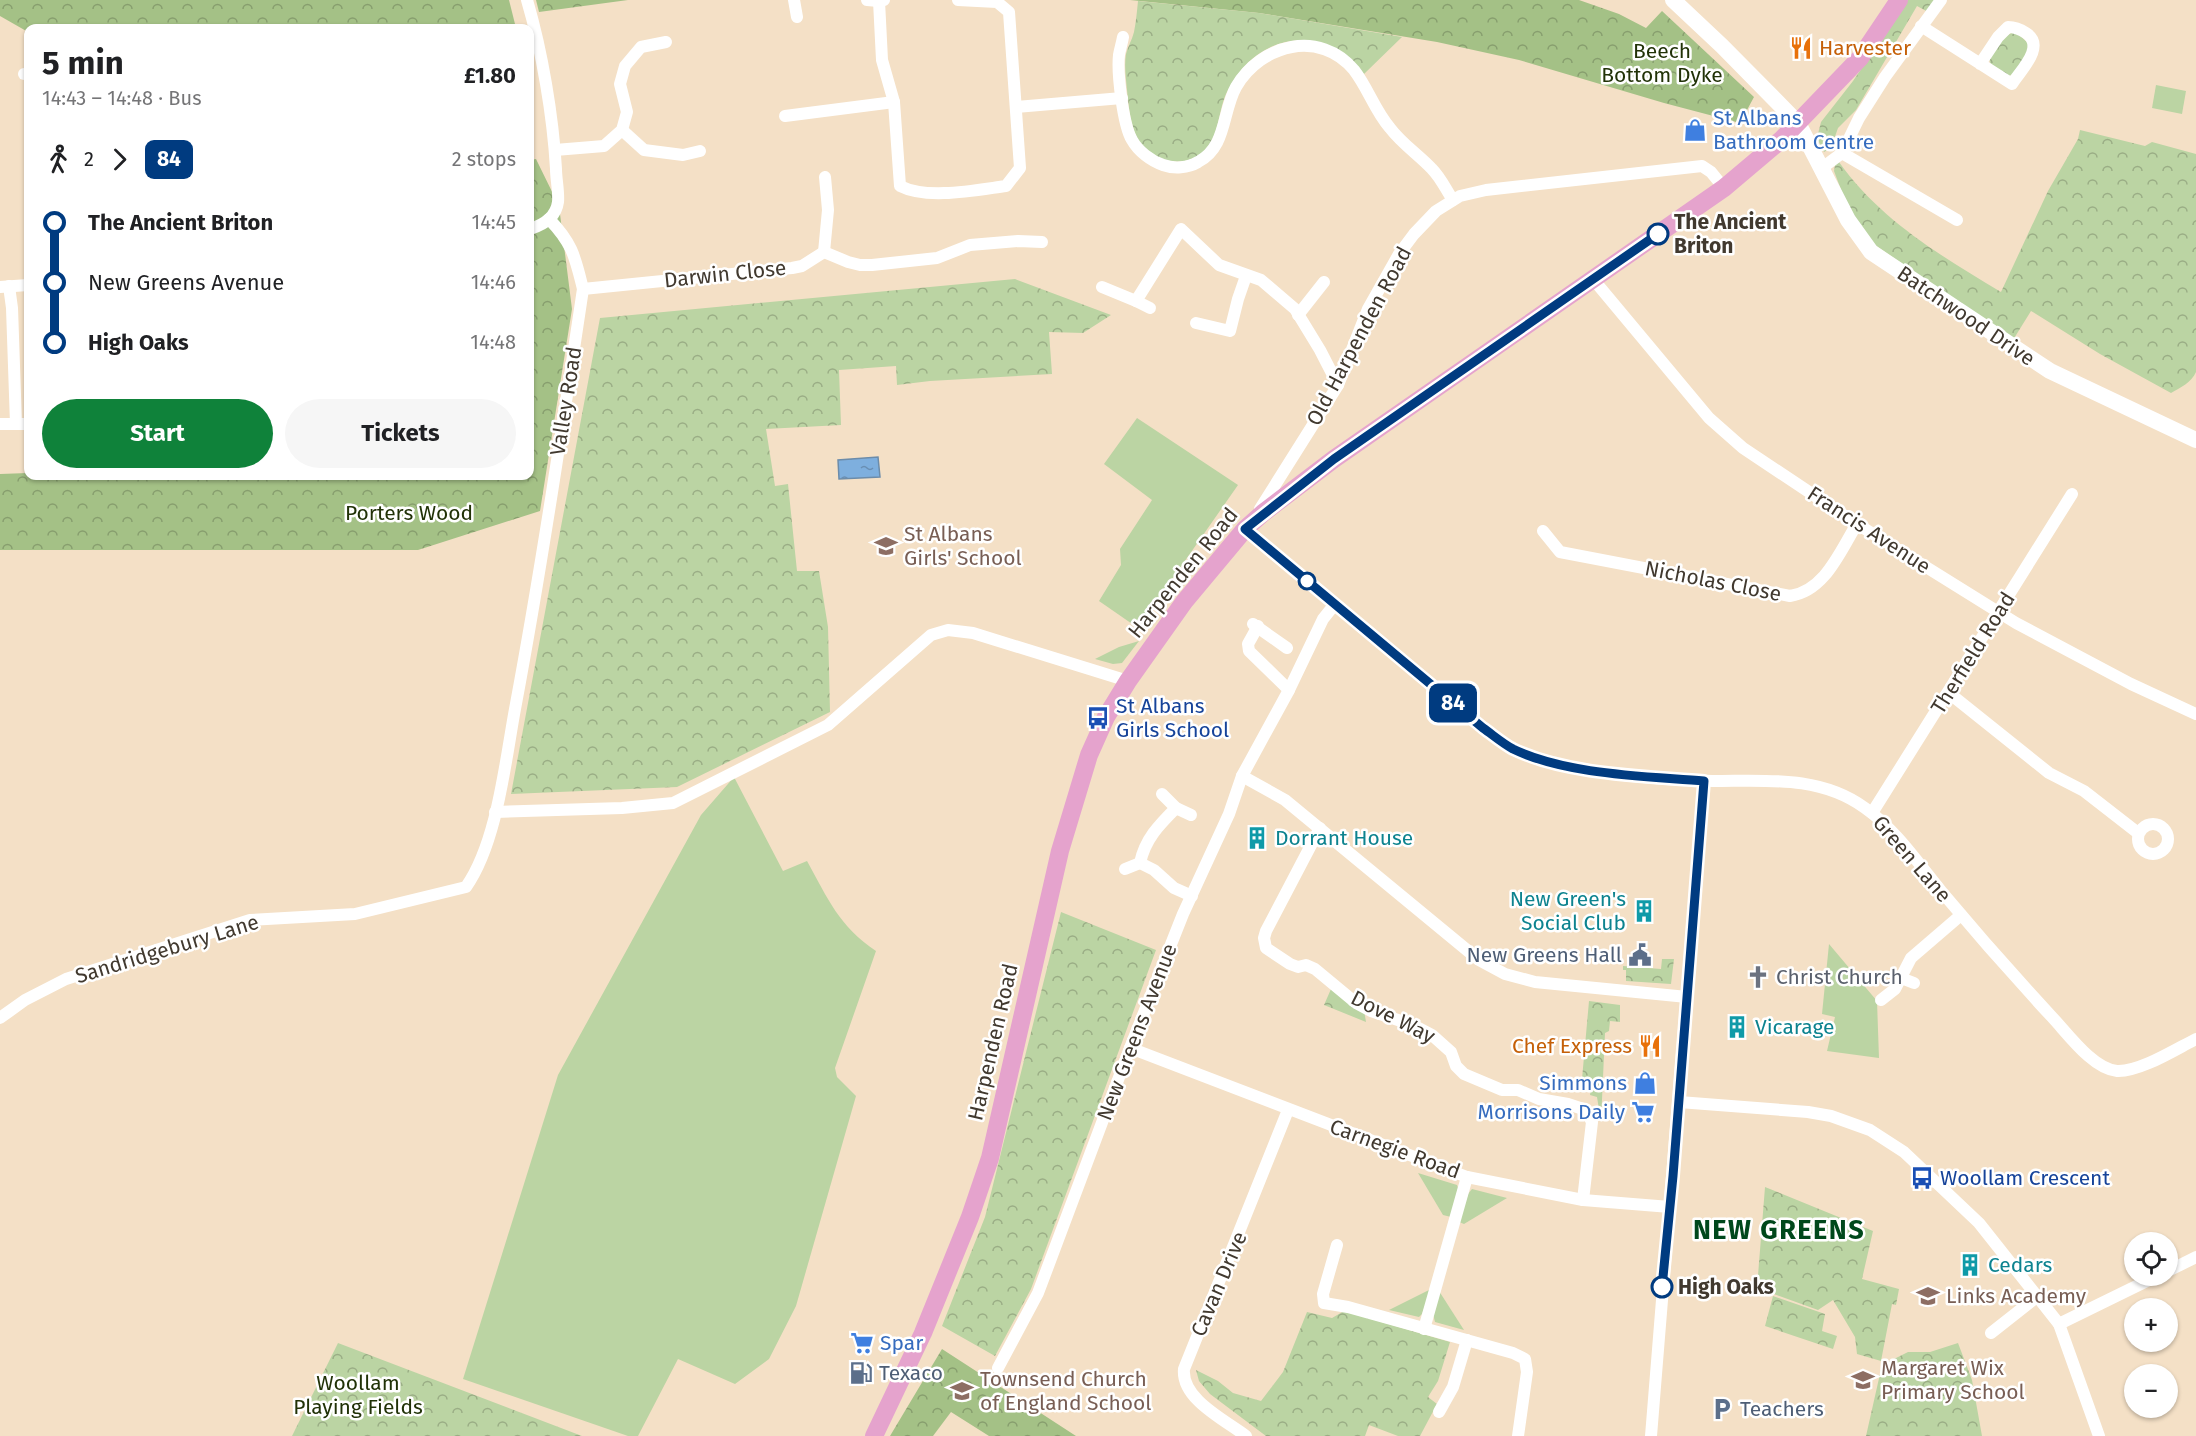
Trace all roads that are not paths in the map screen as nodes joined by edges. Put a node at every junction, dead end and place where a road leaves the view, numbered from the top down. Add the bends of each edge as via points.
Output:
1 (527, 0) edge
2 (795, 0) edge
3 (877, 0) edge
4 (958, 0) edge
5 (1673, 0) edge
6 (1899, 0) edge
7 (1941, 0) edge
8 (797, 17) dead end
9 (534, 24) edge
10 (534, 25) edge
11 (1921, 26) junction
12 (1123, 37) dead end
13 (666, 42) dead end
14 (535, 56) edge
15 (1980, 64) junction
16 (1122, 98) junction
17 (894, 102) junction
18 (1016, 107) junction
19 (785, 116) dead end
20 (1798, 123) junction
21 (622, 130) junction
22 (555, 150) junction
23 (700, 151) dead end
24 (1842, 153) junction
25 (1822, 168) junction
26 (825, 177) dead end
27 (1724, 188) junction
28 (1453, 200) junction
29 (549, 219) junction
30 (1957, 220) dead end
31 (534, 228) edge
32 (1042, 242) dead end
33 (824, 252) junction
34 (1246, 276) junction
35 (1593, 279) junction
36 (1324, 282) dead end
37 (24, 285) edge
38 (5, 286) edge
39 (1102, 287) dead end
40 (583, 289) junction
41 (1136, 301) junction
42 (1150, 308) dead end
43 (1298, 315) junction
44 (1196, 323) dead end
45 (1338, 385) junction
46 (0, 424) edge
47 (22, 424) edge
48 (2196, 440) edge
49 (2072, 494) dead end
50 (1260, 509) dead end
51 (1857, 524) junction
52 (1245, 529) junction
53 (1543, 531) dead end
54 (1335, 604) junction
55 (1998, 611) junction
56 (1256, 621) junction
57 (1242, 639) dead end
58 (1287, 648) dead end
59 (1128, 681) junction
60 (1289, 690) junction
61 (1949, 693) junction
62 (2196, 714) edge
63 (1242, 776) junction
64 (1704, 781) junction
65 (1162, 794) dead end
66 (1176, 808) junction
67 (495, 812) junction
68 (1872, 813) junction
69 (1191, 815) dead end
70 (1320, 828) junction
71 (2138, 833) dead end
72 (1140, 863) junction
73 (1125, 869) dead end
74 (1192, 896) junction
75 (1961, 915) junction
76 (1901, 978) junction
77 (1914, 983) dead end
78 (1687, 997) junction
79 (1881, 1000) dead end
80 (0, 1018) edge
81 (2196, 1039) edge
82 (1130, 1048) junction
83 (1678, 1102) junction
84 (1288, 1110) junction
85 (1467, 1176) junction
86 (1583, 1200) junction
87 (1670, 1207) junction
88 (1337, 1245) dead end
89 (2196, 1257) edge
90 (2178, 1266) edge
91 (2137, 1286) edge
92 (2038, 1296) junction
93 (2059, 1324) junction
94 (1424, 1329) junction
95 (1991, 1333) dead end
96 (1467, 1340) junction
97 (998, 1368) dead end
98 (1440, 1412) dead end
99 (874, 1436) edge
100 (1246, 1436) edge
101 (1518, 1436) edge
102 (1651, 1436) edge
103 (2099, 1436) edge

1 - 9 street
2 - 8 street
3 - 17 street via 882,60
4 - 18 street via 997,2 1009,12
5 - 20 street, Batchwood Drive
6 - 20 main road, Harpenden Road via 1860,58
7 - 11 street
10 - 14 street via 538,39
11 - 15 street
11 - 24 street via 1859,118
12 - 16 street via 1119,55
13 - 21 street via 641,47 625,66 620,84 627,111
14 - 22 street
15 - 15 street via 2012,84 2033,53 2034,42 2017,28 2008,27
16 - 18 street
16 - 28 street via 1131,140 1145,155 1170,167 1190,166 1218,142 1236,87 1261,58 1285,47 1322,48 1353,69 1390,129 1435,172
17 - 18 street via 900,186 935,193 1006,186 1020,168
17 - 19 street
20 - 25 street, Batchwood Drive
20 - 27 main road, Harpenden Road
21 - 22 street via 604,146
21 - 23 street via 644,150 683,155
22 - 29 street via 558,203
24 - 25 street
24 - 30 street
25 - 48 street, Batchwood Drive via 1848,220 1871,252 1883,261 2050,371
26 - 33 street via 828,210
27 - 28 street, Old Harpenden Road via 1702,166 1486,190
27 - 35 main road, Harpenden Road
28 - 45 street, Old Harpenden Road via 1424,222 1394,263 1368,309
29 - 31 street
29 - 40 street, Valley Road via 574,252
32 - 33 street via 970,245 937,258 872,266 861,266
33 - 40 street, Darwin Close via 792,268
34 - 41 street via 1219,265 1181,230
34 - 43 street via 1261,280
34 - 44 street via 1230,331
35 - 51 street, Francis Avenue via 1709,418 1743,448
35 - 52 main road, Harpenden Road via 1334,459
36 - 43 street
37 - 38 street
38 - 47 street via 12,308
39 - 41 street
40 - 67 street, Valley Road via 539,581
41 - 42 street
43 - 45 street
45 - 50 street, Old Harpenden Road
46 - 47 street
49 - 55 street, Therfield Road
51 - 53 street, Nicholas Close via 1821,581 1790,596 1560,552
51 - 55 street, Francis Avenue
52 - 54 street, Green Lane
52 - 59 main road, Harpenden Road via 1184,602
54 - 60 street, New Greens Avenue via 1323,619
54 - 64 street, Green Lane via 1483,728 1514,749 1561,766
55 - 61 street, Therfield Road
55 - 62 street, Francis Avenue via 2120,678
56 - 57 street
56 - 58 street
56 - 60 street via 1249,651
59 - 67 street via 973,633 948,630 931,635 828,725 672,803
59 - 99 main road, Harpenden Road via 1089,755 1060,851 987,1168 924,1333
60 - 63 street, New Greens Avenue
61 - 68 street, Therfield Road
61 - 71 street via 2049,773 2084,791
63 - 70 street via 1285,800
63 - 74 street, New Greens Avenue
64 - 68 street, Green Lane via 1824,786
64 - 78 street
65 - 66 street
66 - 69 street
66 - 72 street via 1154,830
67 - 80 street, Sandridgebury Lane via 474,876 466,887 355,914 250,920 66,979
68 - 75 street, Green Lane
70 - 78 street via 1479,960 1505,974 1535,982
70 - 86 street, Dove Way via 1266,931 1266,948 1290,964 1315,969 1371,1011 1432,1035 1452,1052 1456,1066 1464,1074 1502,1090 1518,1090 1539,1100 1587,1110 1592,1122
72 - 73 street
72 - 74 street via 1173,888
74 - 82 street, New Greens Avenue
75 - 76 street via 1911,958
75 - 81 street, Green Lane via 2100,1065 2117,1071 2132,1069
76 - 77 street
76 - 79 street
78 - 83 street
82 - 84 street, Carnegie Road
82 - 97 street, New Greens Avenue via 1038,1293
83 - 87 street
83 - 92 street via 1808,1112 1870,1130 1904,1152 1954,1198
84 - 85 street, Carnegie Road
84 - 100 street, Cavan Drive via 1184,1369 1191,1394
85 - 86 street, Carnegie Road
85 - 94 street
86 - 87 street, Carnegie Road
87 - 102 street
88 - 94 street via 1324,1303
89 - 90 street
91 - 93 street
92 - 93 street
92 - 95 street
93 - 103 street
94 - 96 street
96 - 98 street via 1453,1387
96 - 101 street via 1525,1359 1527,1372

